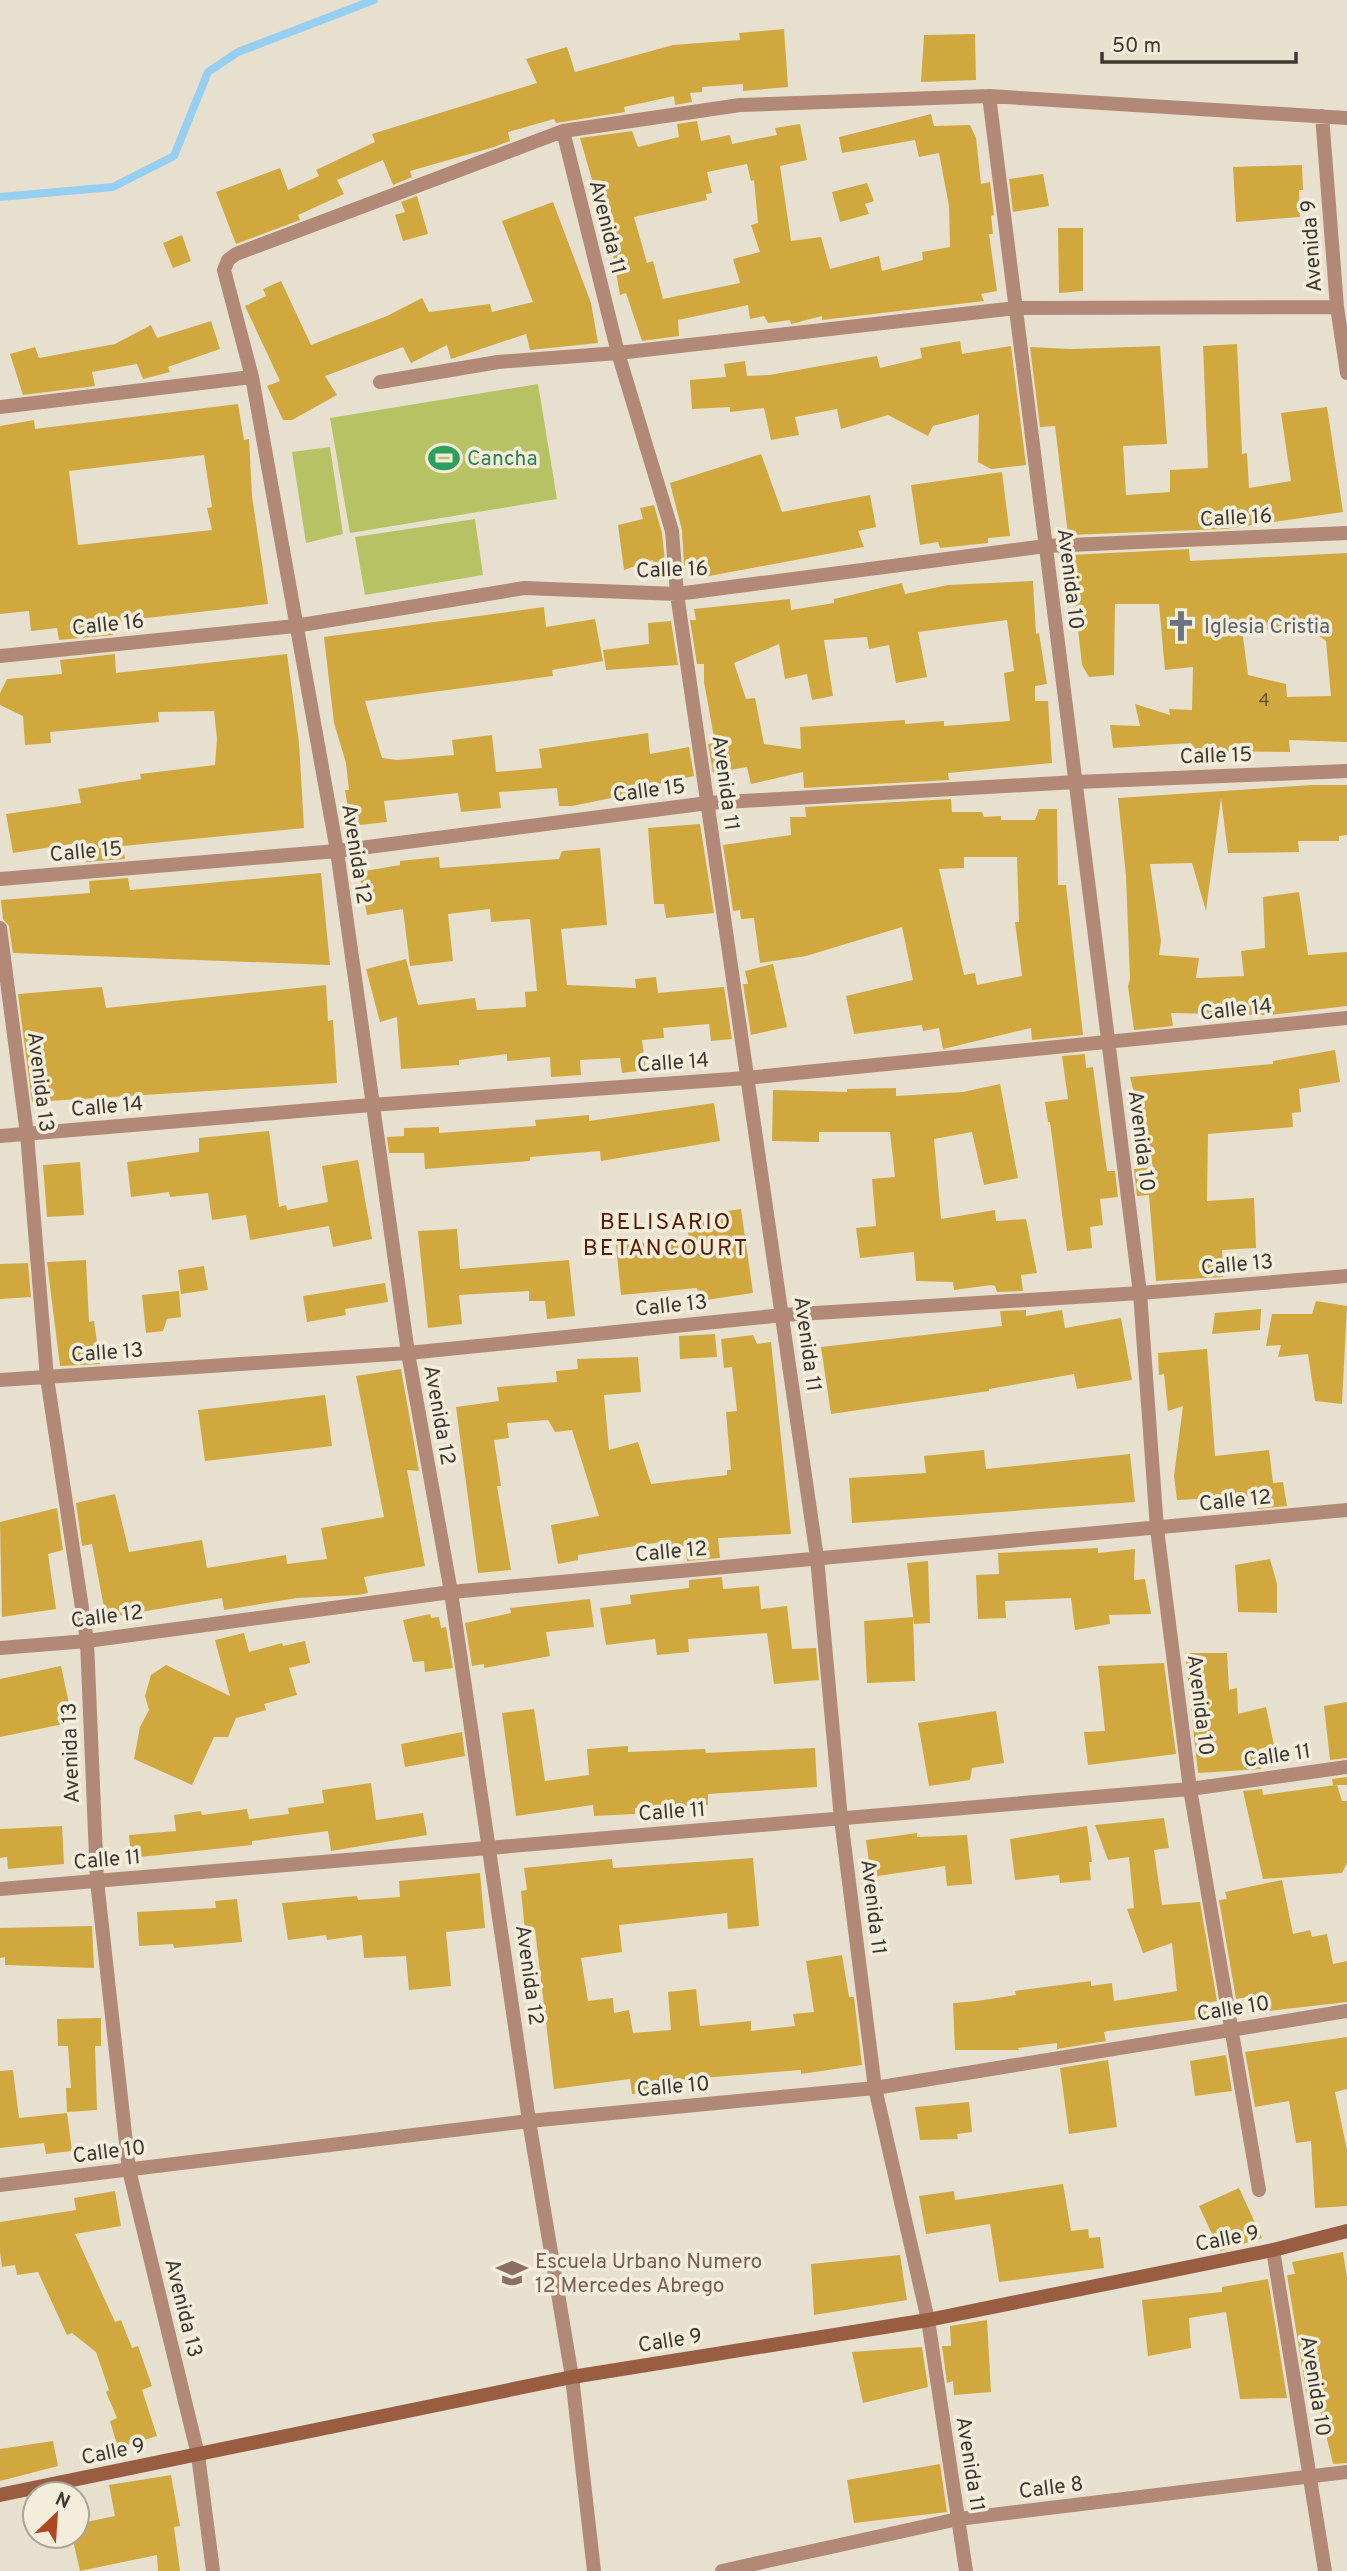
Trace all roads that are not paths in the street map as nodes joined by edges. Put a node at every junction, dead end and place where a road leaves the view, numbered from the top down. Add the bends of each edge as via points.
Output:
1 (989, 96) junction
2 (1322, 116) junction
3 (1347, 118) edge
4 (563, 131) junction
5 (1016, 307) junction
6 (1337, 307) junction
7 (618, 353) junction
8 (1347, 373) edge
9 (252, 377) junction
10 (380, 383) dead end
11 (0, 407) edge
12 (1347, 533) edge
13 (1046, 546) junction
14 (677, 594) junction
15 (295, 626) junction
16 (0, 656) edge
17 (1347, 771) edge
18 (1076, 782) junction
19 (708, 803) junction
20 (337, 851) junction
21 (0, 879) edge
22 (0, 928) edge
23 (1347, 1018) edge
24 (1109, 1044) junction
25 (746, 1078) junction
26 (371, 1105) junction
27 (27, 1133) junction
28 (0, 1136) edge
29 (1347, 1276) edge
30 (1140, 1293) junction
31 (783, 1315) junction
32 (408, 1353) junction
33 (47, 1377) junction
34 (0, 1380) edge
35 (1347, 1510) edge
36 (1157, 1529) junction
37 (817, 1558) junction
38 (451, 1592) junction
39 (87, 1641) junction
40 (0, 1648) edge
41 (1347, 1767) edge
42 (1190, 1789) junction
43 (841, 1819) junction
44 (490, 1846) junction
45 (97, 1881) junction
46 (0, 1889) edge
47 (1347, 2011) edge
48 (1233, 2029) junction
49 (875, 2088) junction
50 (529, 2120) junction
51 (129, 2170) junction
52 (0, 2185) edge
53 (1259, 2190) dead end
54 (1347, 2231) edge
55 (1273, 2250) junction
56 (928, 2320) junction
57 (572, 2377) junction
58 (198, 2455) junction
59 (1347, 2472) edge
60 (1310, 2476) junction
61 (0, 2495) edge
62 (958, 2519) junction
63 (213, 2571) edge
64 (594, 2571) edge
65 (722, 2571) edge
66 (966, 2571) edge
67 (1325, 2571) edge

1 - 2 street
1 - 4 street via 740,105
1 - 5 street, Avenida 10
2 - 3 street
2 - 6 street, Avenida 9
4 - 7 street, Avenida 11
4 - 9 street, Avenida 12 via 228,260 224,270
5 - 6 street
5 - 7 street
5 - 13 street, Avenida 10
6 - 8 street, Avenida 9
7 - 10 street via 498,362
7 - 14 street, Avenida 11 via 672,531
9 - 11 street
9 - 15 street, Avenida 12
12 - 13 street, Calle 16
13 - 14 street, Calle 16
13 - 18 street, Avenida 10
14 - 15 street, Calle 16 via 524,588
14 - 19 street, Avenida 11
15 - 16 street, Calle 16
15 - 20 street, Avenida 12
17 - 18 street, Calle 15
18 - 19 street, Calle 15
18 - 24 street, Avenida 10
19 - 20 street, Calle 15
19 - 25 street, Avenida 11
20 - 21 street, Calle 15
20 - 26 street, Avenida 12
22 - 27 street, Avenida 13
23 - 24 street, Calle 14
24 - 25 street, Calle 14
24 - 30 street, Avenida 10
25 - 26 street, Calle 14
25 - 31 street, Avenida 11
26 - 27 street, Calle 14
26 - 32 street, Avenida 12
27 - 28 street, Calle 14
27 - 33 street, Avenida 13
29 - 30 street, Calle 13
30 - 31 street, Calle 13
30 - 36 street, Avenida 10
31 - 32 street, Calle 13
31 - 37 street, Avenida 11
32 - 33 street, Calle 13
32 - 38 street, Avenida 12
33 - 34 street, Calle 13
33 - 39 street, Avenida 13
35 - 36 street, Calle 12
36 - 37 street, Calle 12
36 - 42 street, Avenida 10
37 - 38 street, Calle 12
37 - 43 street, Avenida 11
38 - 39 street, Calle 12
38 - 44 street, Avenida 12
39 - 40 street, Calle 12
39 - 45 street, Avenida 13
41 - 42 street, Calle 11
42 - 43 street, Calle 11
42 - 48 street, Avenida 10
43 - 44 street, Calle 11
43 - 49 street, Avenida 11
44 - 45 street, Calle 11
44 - 50 street, Avenida 12
45 - 46 street, Calle 11
45 - 51 street, Avenida 13
47 - 48 street, Calle 10
48 - 49 street, Calle 10
48 - 53 street, Avenida 10
49 - 50 street, Calle 10
49 - 56 street, Avenida 11
50 - 51 street, Calle 10
50 - 57 street, Avenida 12
51 - 52 street, Calle 10
51 - 58 street, Avenida 13
54 - 55 street, Calle 9
55 - 56 street, Calle 9
55 - 60 street, Avenida 10
56 - 57 street, Calle 9
56 - 62 street, Avenida 11
57 - 58 street, Calle 9
57 - 64 street, Avenida 12
58 - 61 street, Calle 9
58 - 63 street, Avenida 13
59 - 60 street, Calle 8
60 - 62 street, Calle 8
60 - 67 street, Avenida 10
62 - 65 street, Calle 8
62 - 66 street, Avenida 11

